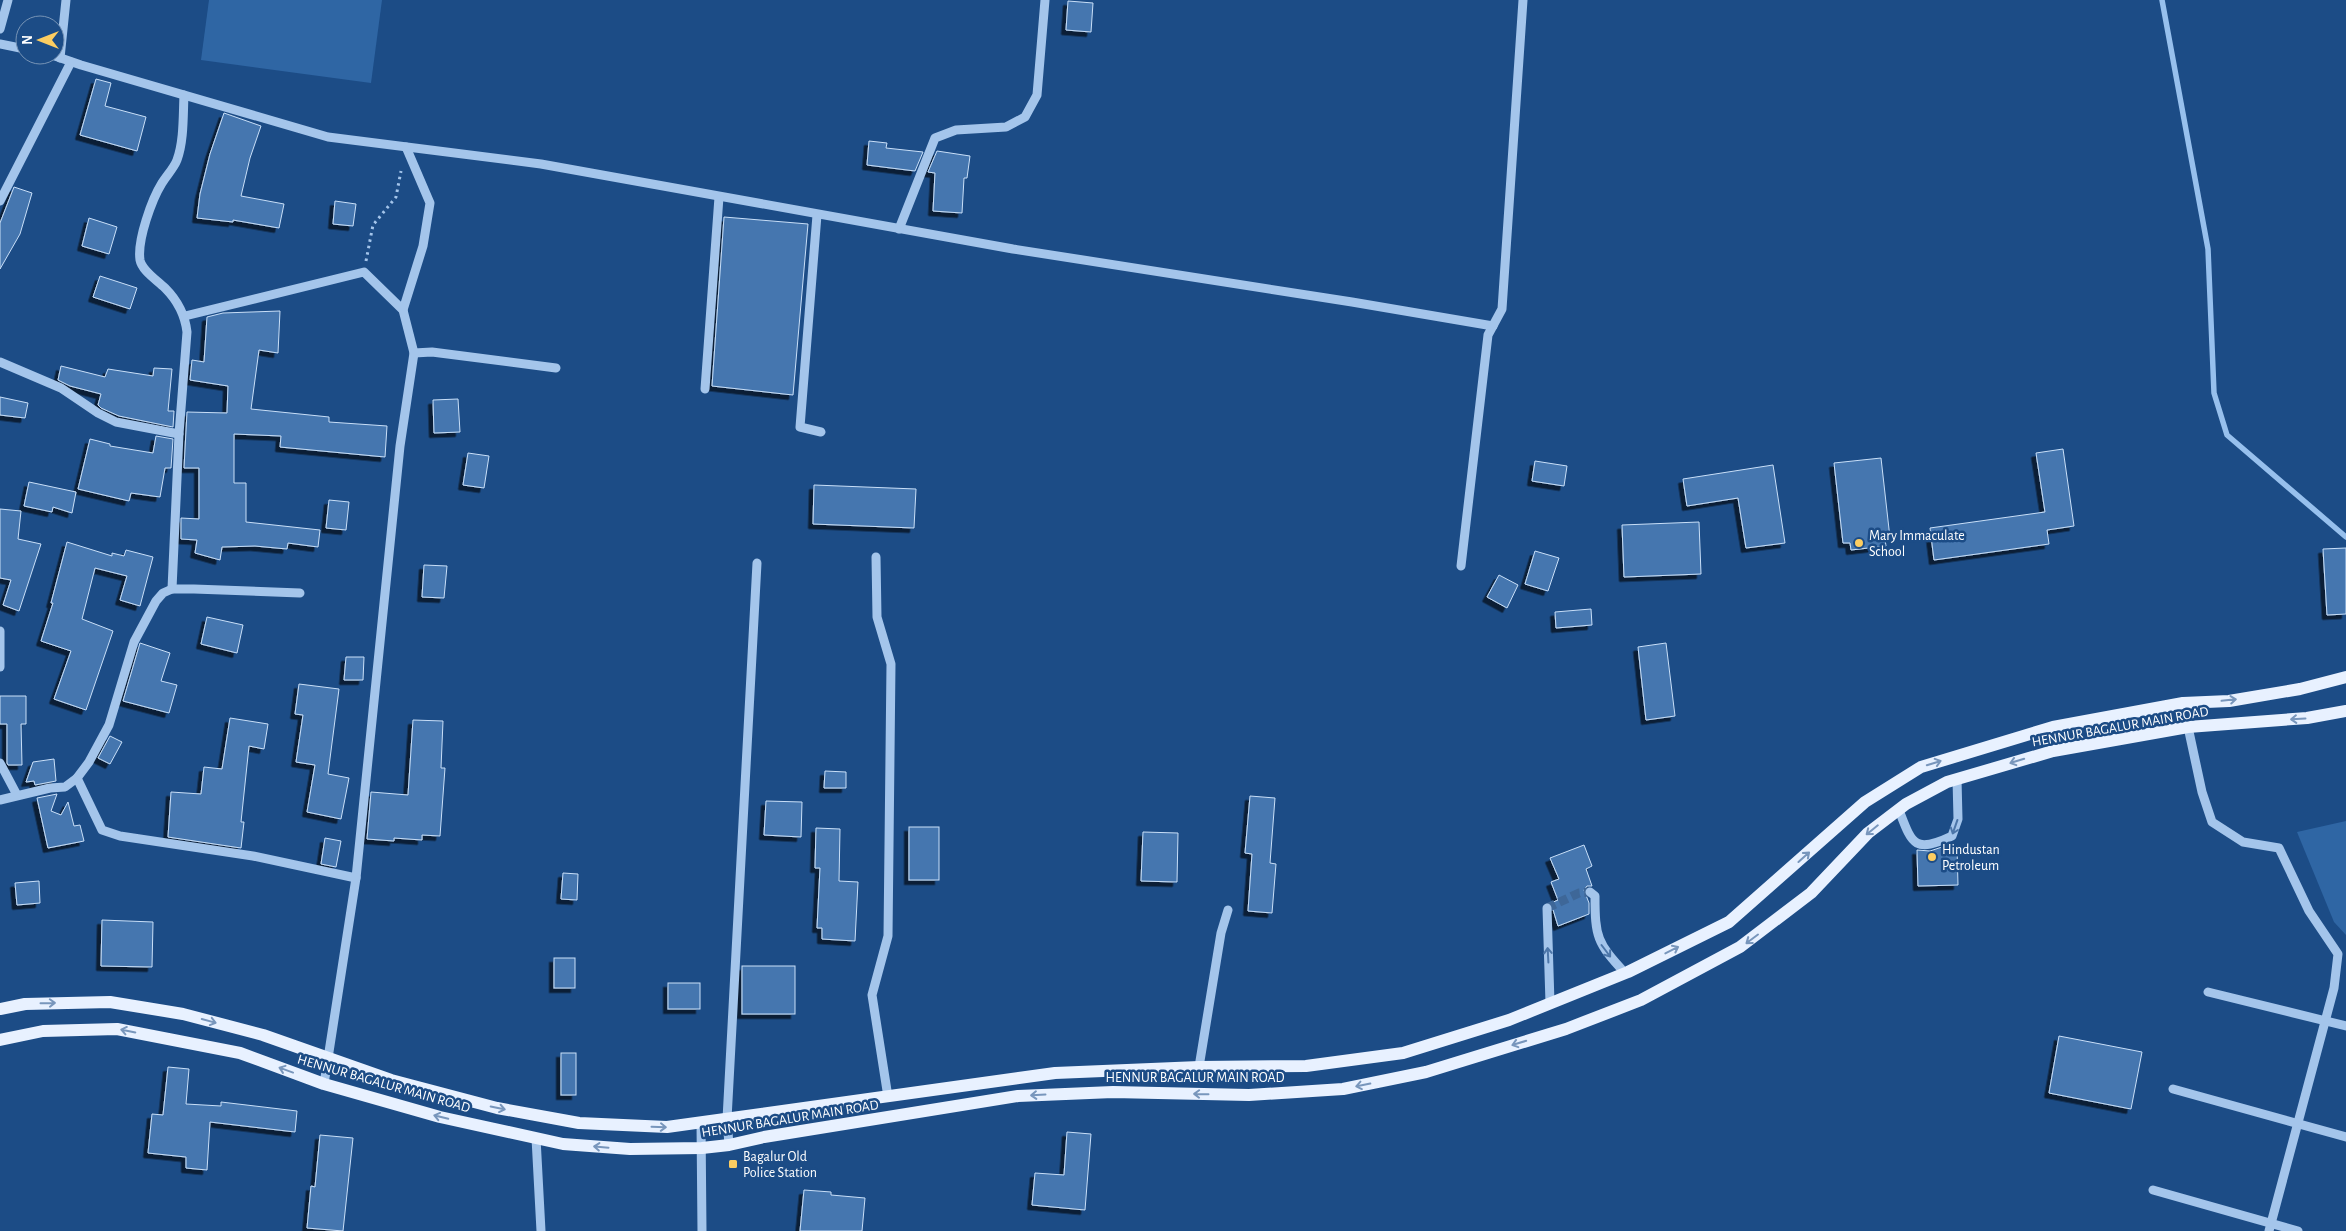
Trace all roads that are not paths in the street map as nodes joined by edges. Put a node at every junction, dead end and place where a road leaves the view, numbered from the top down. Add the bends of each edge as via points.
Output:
1 (8, 0) edge
2 (66, 0) edge
3 (1045, 0) edge
4 (1523, 0) edge
5 (63, 15) edge
6 (0, 29) edge
7 (0, 44) edge
8 (15, 47) edge
9 (65, 60) edge
10 (71, 62) junction
11 (184, 95) junction
12 (406, 147) junction
13 (718, 197) junction
14 (0, 201) edge
15 (818, 215) junction
16 (899, 230) junction
17 (403, 310) junction
18 (185, 316) junction
19 (1493, 326) junction
20 (414, 353) junction
21 (0, 362) edge
22 (556, 368) dead end
23 (704, 389) dead end
24 (821, 432) dead end
25 (179, 434) junction
26 (876, 557) dead end
27 (757, 562) dead end
28 (1461, 566) dead end
29 (172, 589) junction
30 (300, 593) dead end
31 (0, 631) edge
32 (0, 667) edge
33 (2346, 677) edge
34 (2346, 711) edge
35 (2188, 727) junction
36 (0, 763) edge
37 (77, 778) junction
38 (1958, 779) junction
39 (17, 795) junction
40 (0, 800) edge
41 (1899, 810) junction
42 (356, 878) junction
43 (1590, 892) dead end
44 (1547, 908) dead end
45 (1228, 910) dead end
46 (2338, 954) junction
47 (2346, 962) edge
48 (1625, 974) junction
49 (2208, 992) dead end
50 (1550, 1003) junction
51 (0, 1009) edge
52 (2326, 1021) junction
53 (2346, 1026) edge
54 (0, 1040) edge
55 (328, 1058) junction
56 (1199, 1067) junction
57 (324, 1084) junction
58 (2173, 1089) dead end
59 (888, 1097) junction
60 (727, 1119) junction
61 (701, 1123) junction
62 (2298, 1123) junction
63 (2346, 1137) edge
64 (536, 1138) junction
65 (729, 1145) junction
66 (702, 1148) junction
67 (2153, 1190) dead end
68 (2270, 1227) edge
69 (541, 1231) edge
70 (702, 1231) edge
71 (2298, 1231) edge

1 - 6 street
2 - 5 street
3 - 16 street via 1037,95 1025,117 1006,127 956,130 935,138
4 - 19 street via 1502,310
7 - 8 street
9 - 10 street
10 - 11 street
10 - 14 street
11 - 12 street via 328,137
11 - 18 street via 177,161 149,209 140,260
12 - 13 street via 541,164
12 - 17 street via 430,203 424,246
13 - 15 street
13 - 23 street
15 - 16 street
15 - 24 street via 800,428
16 - 19 street
17 - 18 street via 364,272
17 - 20 street
18 - 25 street via 188,332
19 - 28 street via 1488,335
20 - 22 street via 432,352
20 - 42 street via 399,455
21 - 25 street via 61,388 116,422
25 - 29 street
26 - 59 street via 877,617 891,664 888,936 872,995
27 - 60 street
29 - 30 street
29 - 37 street via 156,601 134,642 109,725 90,762
31 - 32 street
48 -> 33 main road, HENNUR BAGALUR MAIN ROAD via 1729,922 1865,802 1921,767 2053,727 2183,703 2229,701 2300,689
34 -> 35 main road, HENNUR BAGALUR MAIN ROAD via 2307,718
35 -> 38 main road, HENNUR BAGALUR MAIN ROAD via 2053,750
35 - 46 street via 2212,822 2243,842 2279,848 2309,911
36 - 39 street
37 - 39 street via 65,787
37 - 42 street via 102,830 120,836 253,856
38 - 41 main road, HENNUR BAGALUR MAIN ROAD
38 -> 41 street via 1958,819 1952,836 1918,845 1908,835
39 - 40 street
41 -> 65 main road, HENNUR BAGALUR MAIN ROAD via 1868,834 1811,893 1740,948 1641,1000 1566,1029 1426,1072 1343,1089 1258,1094 1114,1092 1018,1096
42 - 55 street
43 -> 48 street via 1595,896 1594,922 1598,941
50 -> 44 street
45 - 56 street via 1221,933
46 - 47 street
46 - 52 street
48 - 50 main road, HENNUR BAGALUR MAIN ROAD
49 - 52 street
50 - 56 main road, HENNUR BAGALUR MAIN ROAD via 1509,1020 1403,1053 1306,1066
51 -> 55 main road, HENNUR BAGALUR MAIN ROAD via 25,1004 110,1002 183,1014 263,1035
52 - 53 street
52 - 62 street
57 -> 54 main road, HENNUR BAGALUR MAIN ROAD via 240,1053 117,1029 43,1031
55 - 57 street
55 -> 61 main road, HENNUR BAGALUR MAIN ROAD via 391,1080 497,1108 579,1123 667,1128
56 - 59 main road, HENNUR BAGALUR MAIN ROAD via 1055,1073
64 -> 57 main road, HENNUR BAGALUR MAIN ROAD via 440,1117
58 - 62 street
59 - 60 main road, HENNUR BAGALUR MAIN ROAD
60 - 61 main road, HENNUR BAGALUR MAIN ROAD
60 - 65 street
61 - 66 street
62 - 63 street
62 - 68 street
66 -> 64 main road, HENNUR BAGALUR MAIN ROAD via 630,1149 563,1144
64 - 69 street
65 - 66 main road, HENNUR BAGALUR MAIN ROAD
66 - 70 street
67 - 68 street
68 - 71 street

